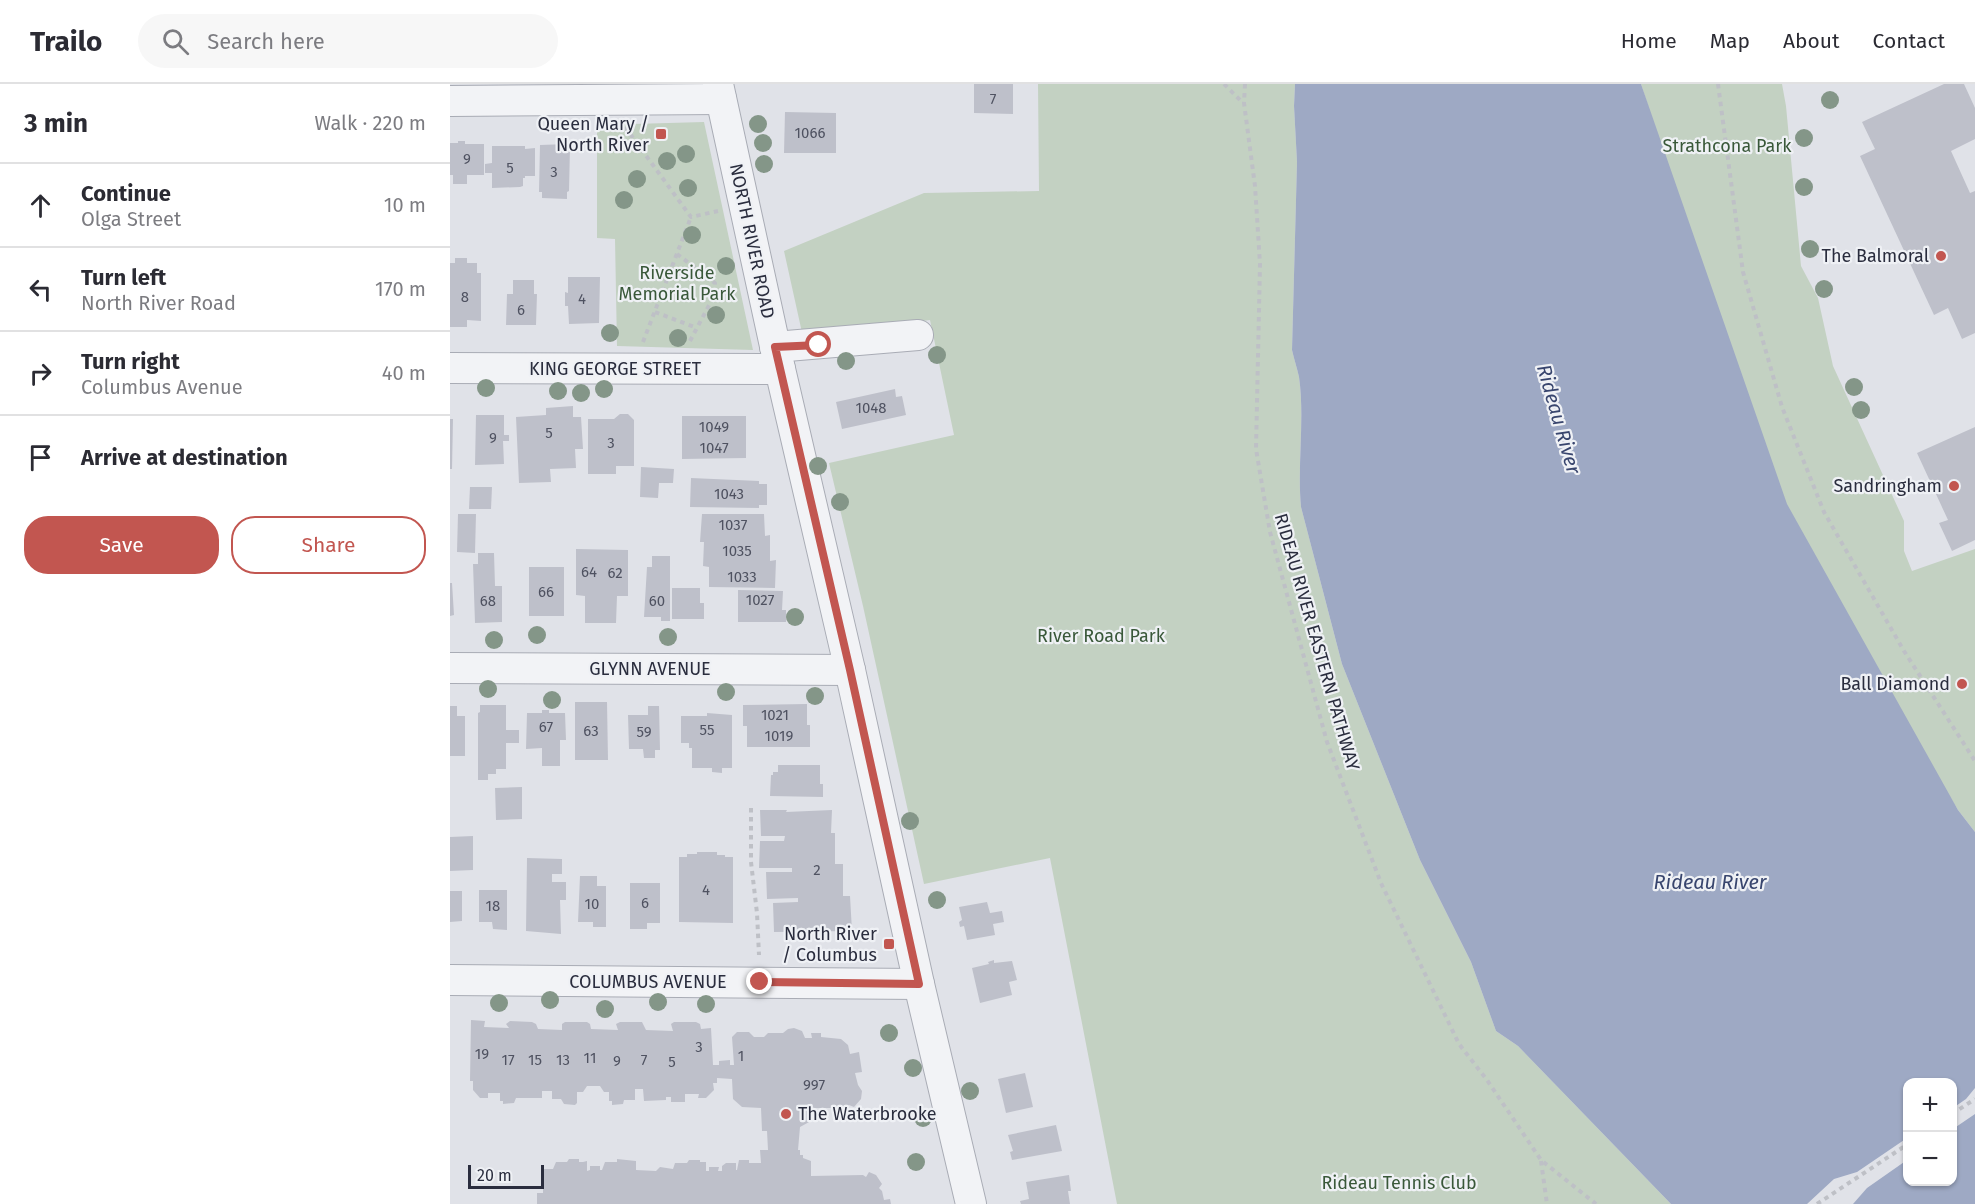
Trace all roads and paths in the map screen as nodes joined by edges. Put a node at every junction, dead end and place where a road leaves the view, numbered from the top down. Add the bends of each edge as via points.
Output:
1 (1224, 84) edge
2 (1245, 84) edge
3 (1718, 84) edge
4 (720, 91) edge
5 (450, 101) edge
6 (1244, 104) junction
7 (621, 122) dead end
8 (718, 211) dead end
9 (691, 217) junction
10 (677, 254) junction
11 (714, 296) junction
12 (741, 300) dead end
13 (655, 312) junction
14 (696, 328) junction
15 (918, 334) dead end
16 (687, 346) dead end
17 (777, 358) junction
18 (450, 368) edge
19 (633, 369) junction
20 (450, 668) edge
21 (850, 670) junction
22 (1975, 761) edge
23 (751, 808) dead end
24 (450, 980) edge
25 (760, 982) junction
26 (919, 984) junction
27 (1975, 1099) edge
28 (1957, 1111) edge
29 (1903, 1147) edge
30 (1541, 1160) junction
31 (971, 1204) edge
32 (1547, 1204) edge
33 (1596, 1204) edge
34 (1817, 1204) edge

1 - 6 path
2 - 6 path, RIDEAU RIVER EASTERN PATHWAY
3 - 22 path via 1743,272 1782,407 1824,512 1904,651
4 - 5 street
4 - 17 street, NORTH RIVER ROAD
6 - 30 path, RIDEAU RIVER EASTERN PATHWAY via 1260,264 1256,449 1270,532 1327,742 1381,883 1440,1008 1459,1044
7 - 9 path
8 - 9 path
9 - 10 path
10 - 11 path via 715,283
10 - 13 path
11 - 12 path
11 - 14 path
13 - 14 path
13 - 19 path
14 - 16 path
15 - 17 street, KING GEORGE STREET
17 - 19 street, KING GEORGE STREET
17 - 21 street, NORTH RIVER ROAD
18 - 19 street, KING GEORGE STREET
20 - 21 street, GLYNN AVENUE
21 - 26 street, NORTH RIVER ROAD
23 - 25 path
24 - 25 street, COLUMBUS AVENUE
25 - 26 street, COLUMBUS AVENUE
26 - 31 street, NORTH RIVER ROAD
27 - 28 path
29 - 34 path
30 - 32 path
30 - 33 path, RIDEAU RIVER EASTERN PATHWAY

